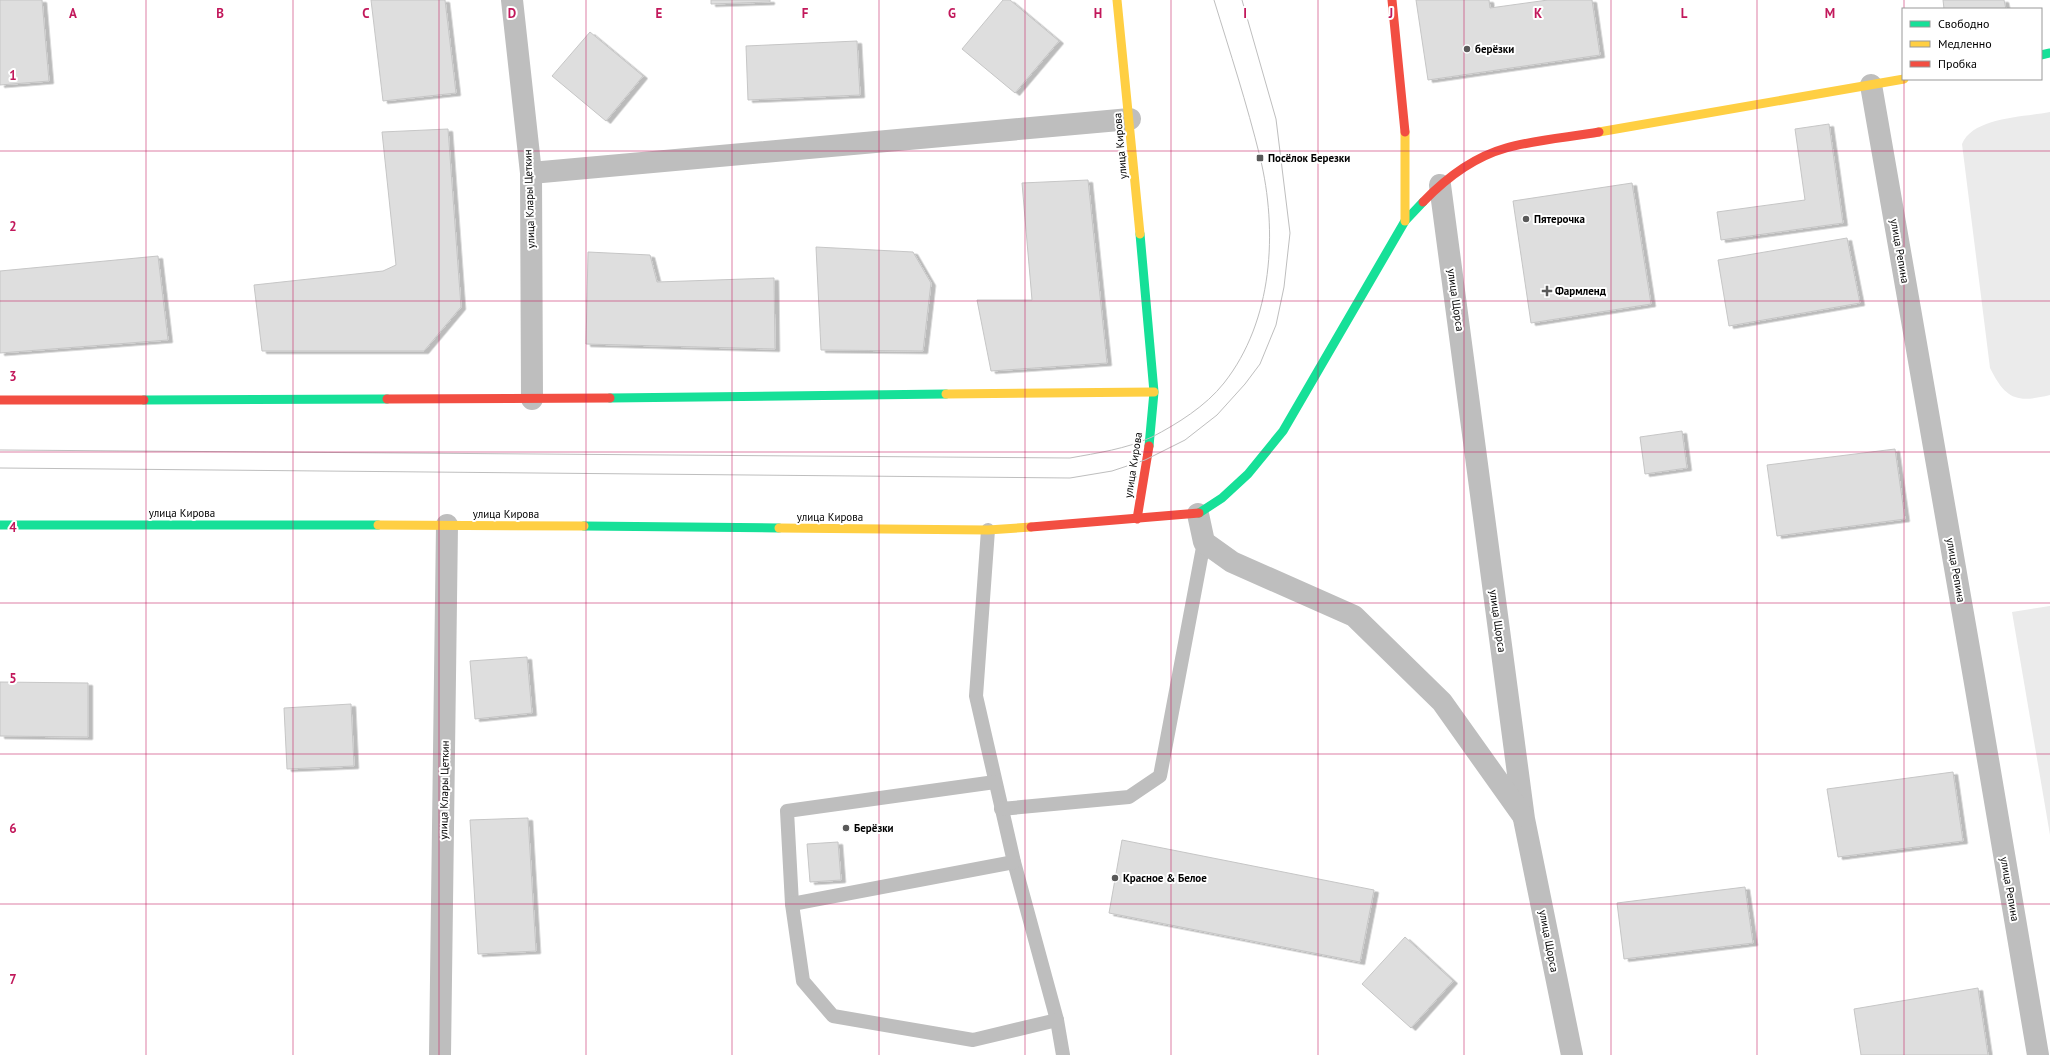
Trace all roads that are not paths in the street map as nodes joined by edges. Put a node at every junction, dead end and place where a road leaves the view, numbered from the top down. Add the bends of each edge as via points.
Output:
1 (512, 0) edge
2 (1117, 0) edge
3 (1392, 0) edge
4 (1902, 79) edge
5 (1871, 85) junction
6 (1130, 119) junction
7 (531, 173) junction
8 (1440, 185) junction
9 (1405, 221) junction
10 (1154, 392) junction
11 (532, 399) junction
12 (0, 400) edge
13 (1198, 514) junction
14 (1137, 519) junction
15 (0, 525) edge
16 (447, 526) junction
17 (988, 530) junction
18 (1204, 542) junction
19 (995, 782) junction
20 (1001, 809) junction
21 (1524, 819) junction
22 (1014, 862) junction
23 (792, 904) junction
24 (1057, 1020) junction
25 (440, 1055) edge
26 (1063, 1055) edge
27 (1572, 1055) edge
28 (2038, 1055) edge

1 - 7 street, улица Клары Цеткин
2 - 6 street, улица Кирова
3 - 9 street via 1405,121
4 - 5 street
5 - 8 street via 1506,148 1464,167
5 - 28 street, улица Репина
6 - 7 street
6 - 10 street, улица Кирова
7 - 11 street, улица Клары Цеткин
8 - 9 street
8 - 21 street, улица Щорса
9 - 13 street via 1283,431 1243,479 1222,498
10 - 11 street
10 - 14 street, улица Кирова via 1151,437
11 - 12 street
13 - 14 street
13 - 18 street
14 - 17 street, улица Кирова
15 - 16 street, улица Кирова
16 - 17 street, улица Кирова
16 - 25 street, улица Клары Цеткин
17 - 19 lane via 976,696
18 - 20 lane via 1160,776 1129,797
18 - 21 street via 1232,562 1354,616 1442,702
19 - 20 lane
19 - 23 lane via 787,811
20 - 22 lane
21 - 27 street, улица Щорса
22 - 23 lane
22 - 24 lane
23 - 24 lane via 803,981 833,1016 973,1040
24 - 26 lane

